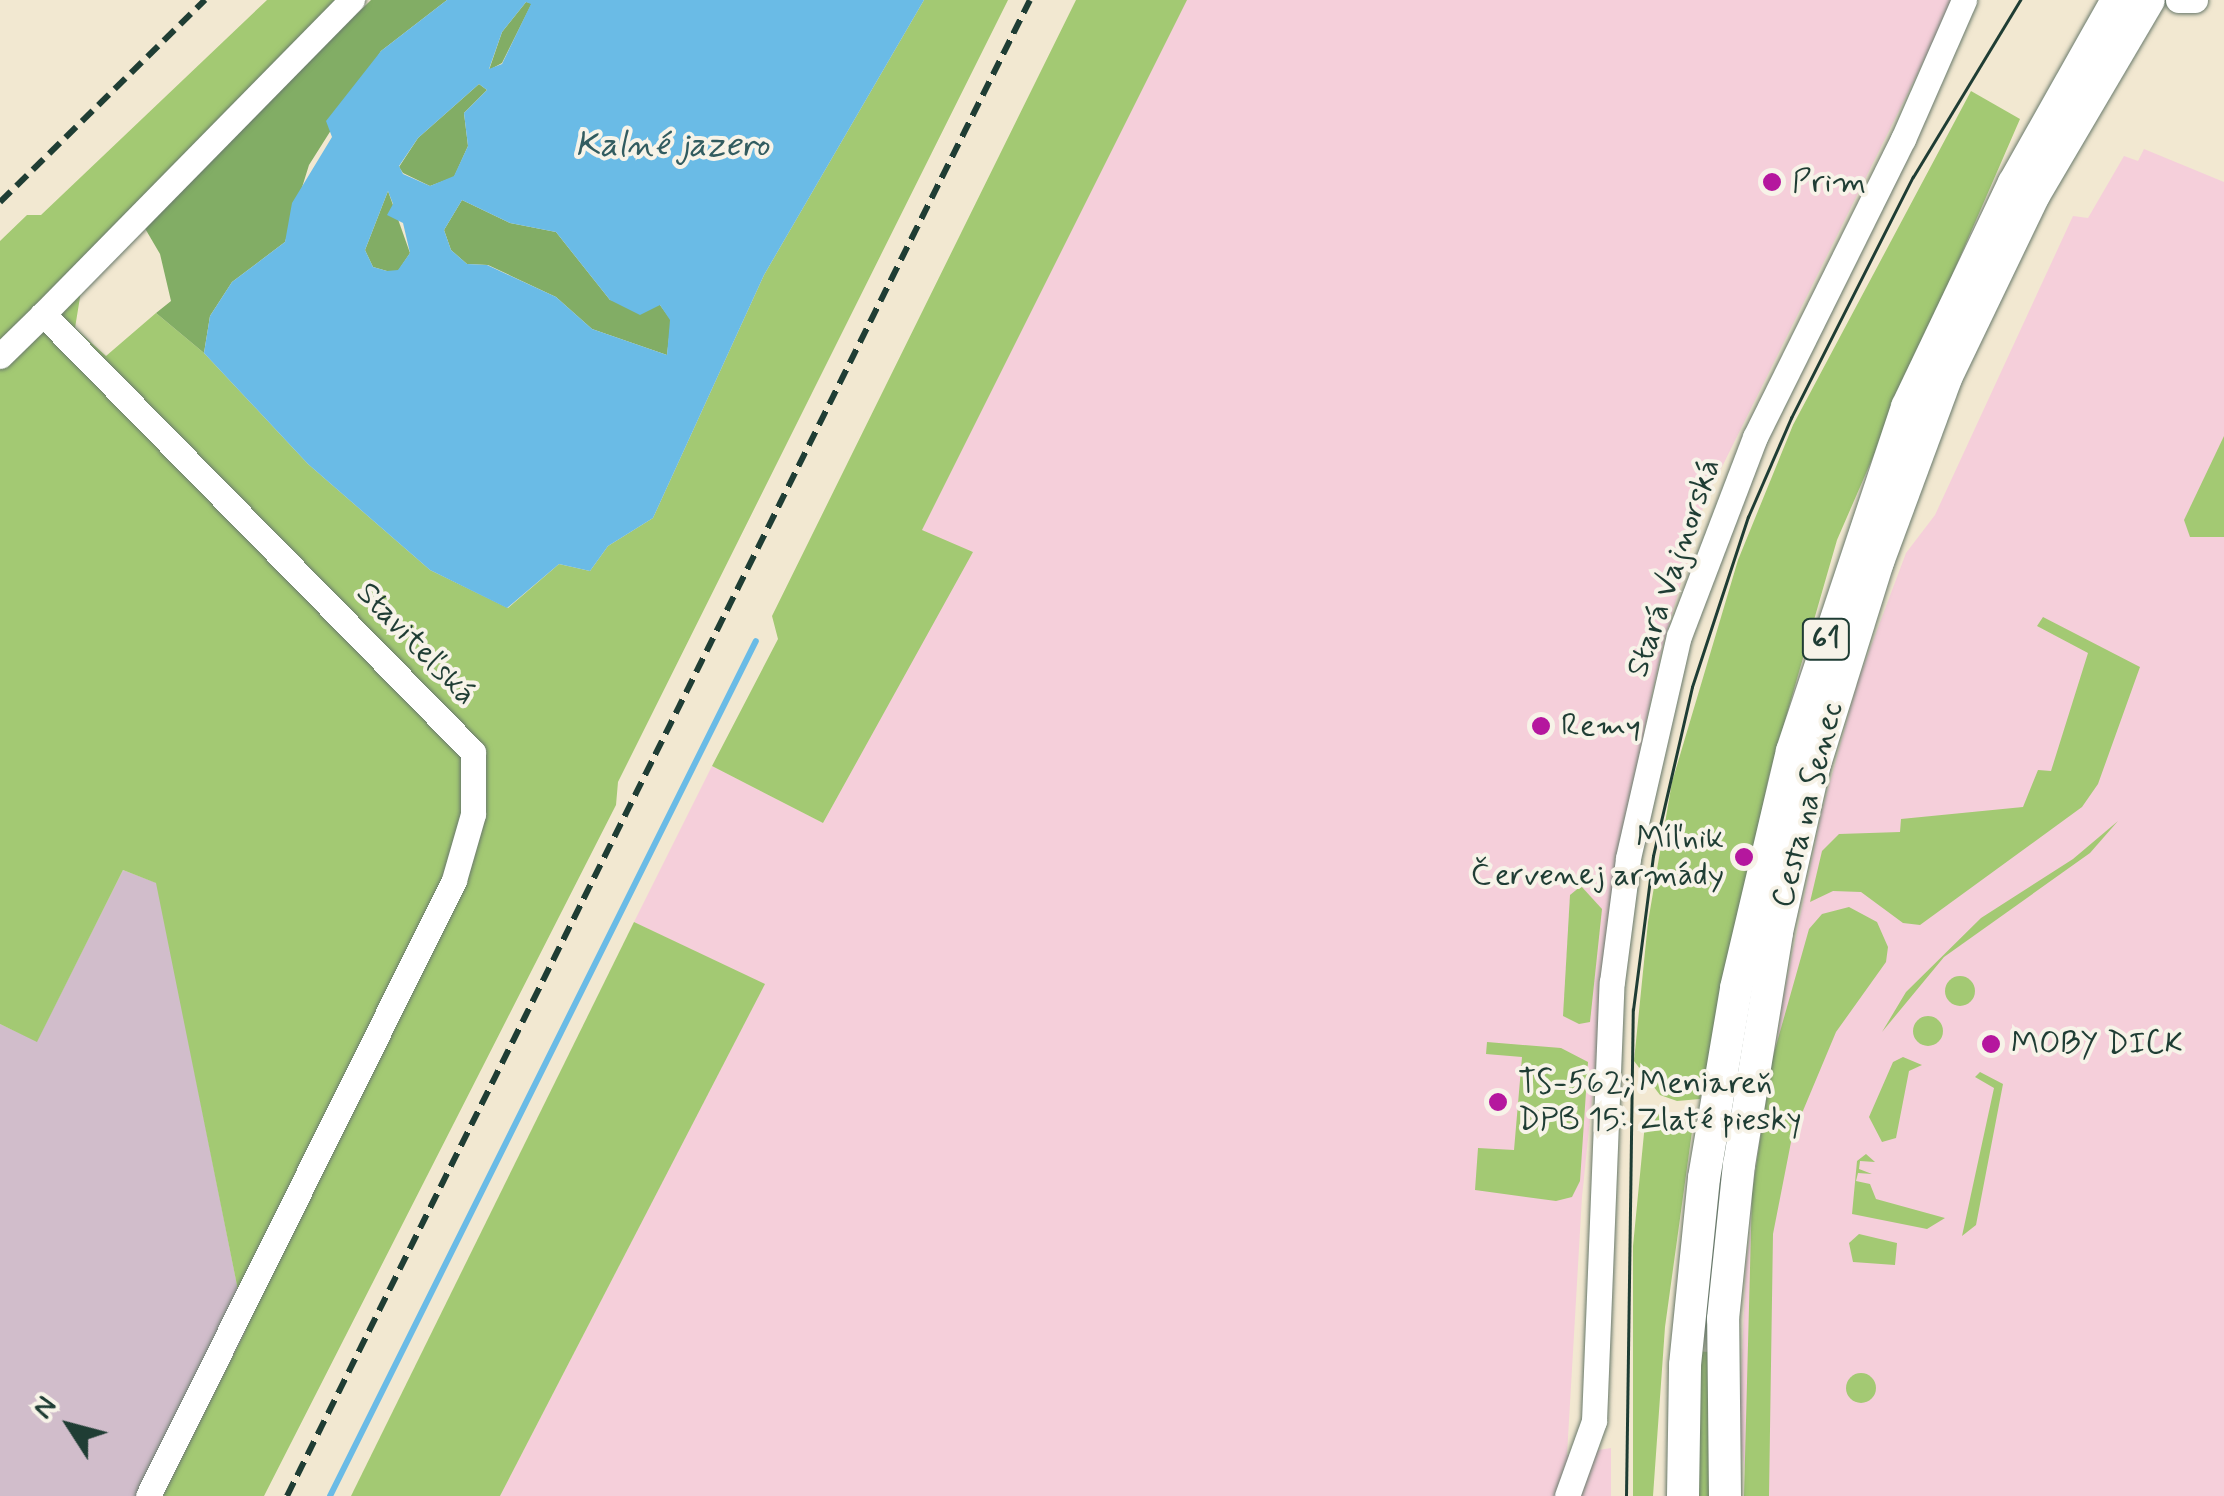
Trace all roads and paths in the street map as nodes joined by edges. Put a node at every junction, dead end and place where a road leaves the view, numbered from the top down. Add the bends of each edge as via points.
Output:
1 (352, 0) edge
2 (1964, 0) edge
3 (2149, 0) edge
4 (2178, 0) edge
5 (2195, 0) edge
6 (2118, 4) edge
7 (43, 314) junction
8 (0, 356) edge
9 (148, 1496) edge
10 (1568, 1496) edge
11 (1681, 1496) edge
12 (1724, 1496) edge

1 - 7 street
2 - 10 street, Stará Vajnorská via 1904,139 1755,437 1679,636 1628,858 1611,1000 1594,1420
3 - 12 main road, Cesta na Senec / 61 via 2034,195 1946,378 1878,562 1815,764 1777,932 1735,1199 1722,1319
4 - 5 street
6 - 11 main road, Cesta na Senec / 61 via 2014,184 1907,407 1792,750 1740,968 1706,1162 1690,1295
7 - 8 street
7 - 9 street, Staviteľská via 473,752 473,814 454,880

